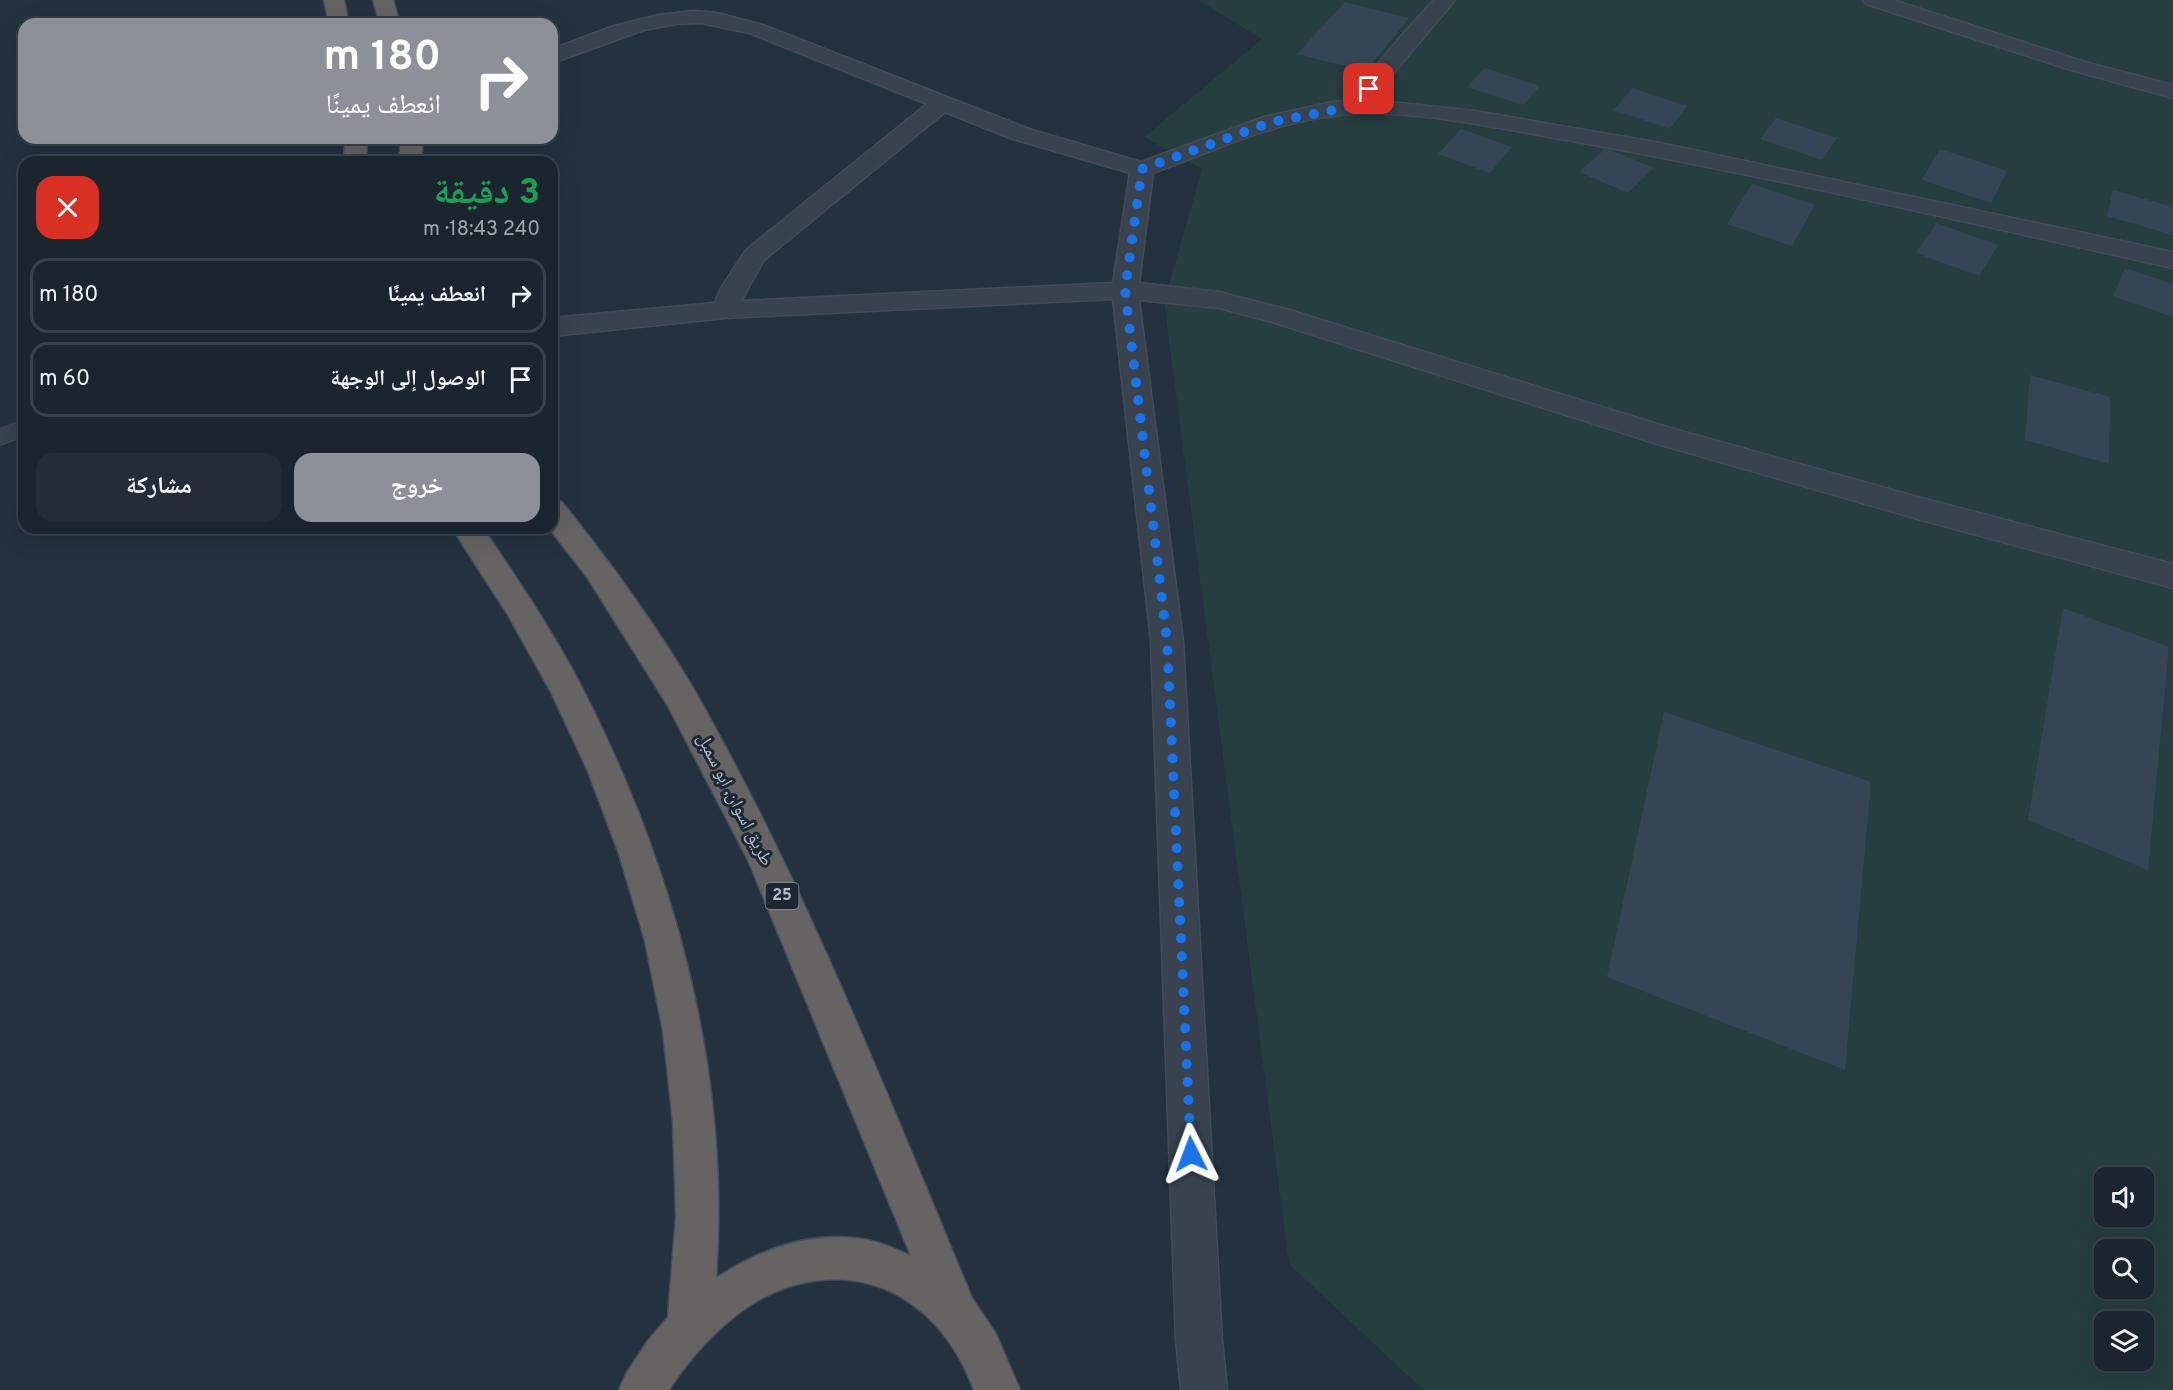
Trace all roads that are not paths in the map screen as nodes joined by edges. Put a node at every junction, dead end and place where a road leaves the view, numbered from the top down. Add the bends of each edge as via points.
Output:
1 (334, 0) edge
2 (383, 0) edge
3 (1445, 0) edge
4 (1873, 0) edge
5 (338, 18) edge
6 (388, 18) edge
7 (558, 53) edge
8 (2173, 92) edge
9 (941, 104) junction
10 (1355, 106) junction
11 (1142, 169) junction
12 (2173, 260) edge
13 (1125, 290) junction
14 (725, 310) junction
15 (558, 326) edge
16 (18, 430) edge
17 (0, 437) edge
18 (558, 518) edge
19 (471, 534) edge
20 (2173, 576) edge
21 (956, 1312) junction
22 (690, 1324) junction
23 (642, 1390) edge
24 (997, 1390) edge
25 (1204, 1390) edge

1 - 5 highway
2 - 6 highway
3 - 10 street
4 - 8 street
7 - 9 street via 662,19 694,17 756,29
9 - 11 street via 1021,134
9 - 14 street via 755,255
10 - 11 street via 1272,122
10 - 12 street via 1475,118 1660,150
11 - 13 street
13 - 14 street
13 - 20 street via 1219,300 1277,315 1661,435
13 - 25 street via 1167,641
14 - 15 street
16 - 17 lane
18 - 21 highway, طريق اسوان, ابو سمبل / 25 via 598,569 680,696 763,853
19 - 22 highway via 531,624 570,694 608,774 643,865 665,939 693,1113 697,1216
21 - 22 highway, 25 via 925,1285 889,1267 849,1259 808,1260 766,1272 726,1294
21 - 24 highway, 25 via 985,1355
22 - 23 highway, 25

